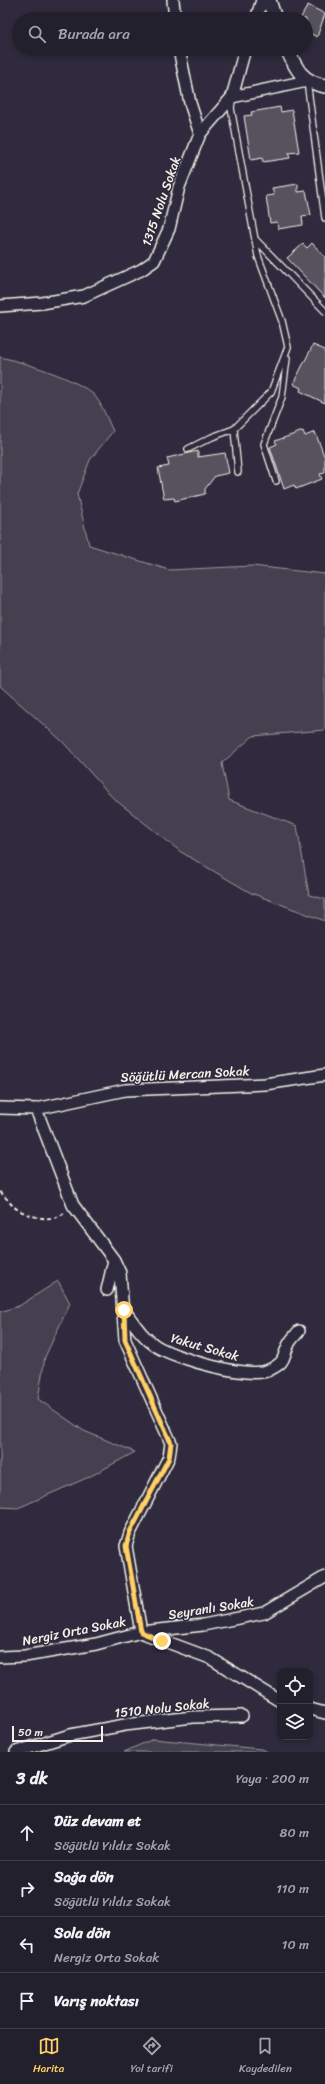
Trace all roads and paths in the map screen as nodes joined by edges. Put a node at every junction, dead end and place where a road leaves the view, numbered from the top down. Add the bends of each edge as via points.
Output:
1 (173, 0) edge
2 (262, 0) edge
3 (269, 0) edge
4 (174, 12) edge
5 (258, 12) edge
6 (273, 12) edge
7 (181, 56) edge
8 (243, 56) edge
9 (290, 56) edge
10 (307, 81) junction
11 (325, 86) edge
12 (232, 97) junction
13 (200, 134) junction
14 (325, 218) edge
15 (255, 239) junction
16 (0, 306) edge
17 (325, 311) edge
18 (288, 347) junction
19 (234, 429) junction
20 (188, 449) dead end
21 (238, 472) dead end
22 (276, 481) dead end
23 (325, 1075) edge
24 (0, 1108) edge
25 (36, 1109) junction
26 (0, 1192) edge
27 (73, 1205) junction
28 (114, 1260) junction
29 (107, 1290) dead end
30 (124, 1310) junction
31 (299, 1331) dead end
32 (325, 1578) edge
33 (141, 1632) junction
34 (0, 1657) edge
35 (277, 1699) edge
36 (313, 1710) edge
37 (325, 1713) edge
38 (242, 1716) dead end
39 (16, 1752) edge

1 - 4 street
2 - 5 street
3 - 6 street
7 - 13 street via 190,103
8 - 12 street, 1315 Nolu Sokak
9 - 10 street
10 - 11 street
10 - 12 street
10 - 14 lane
12 - 13 street, 1315 Nolu Sokak
12 - 15 lane via 231,108
13 - 16 street, 1315 Nolu Sokak via 179,187 169,229 154,261 141,270 84,296
15 - 17 lane
15 - 18 lane via 258,256 282,321
18 - 19 lane via 271,392
18 - 22 lane via 282,397 264,444
19 - 20 lane
19 - 21 lane
23 - 25 street, Söğütlü Mercan Sokak via 265,1084 125,1090
24 - 25 street, Söğütlü Mercan Sokak
25 - 27 street
26 - 27 path via 14,1206 34,1216 45,1218 61,1216
27 - 28 street
28 - 29 street
28 - 30 street via 120,1273
30 - 31 street, Yakut Sokak via 142,1335 156,1346 187,1359 236,1371 270,1371 284,1361 288,1345
30 - 33 street via 125,1340 171,1443 169,1458 130,1532 126,1546
32 - 33 street, Seyranlı Sokak via 264,1613 203,1625
33 - 34 street, Nergiz Orta Sokak via 96,1644 25,1656
33 - 35 street, Nergiz Orta Sokak via 210,1658
36 - 37 street
38 - 39 street, 1510 Nolu Sokak via 124,1725 70,1735

